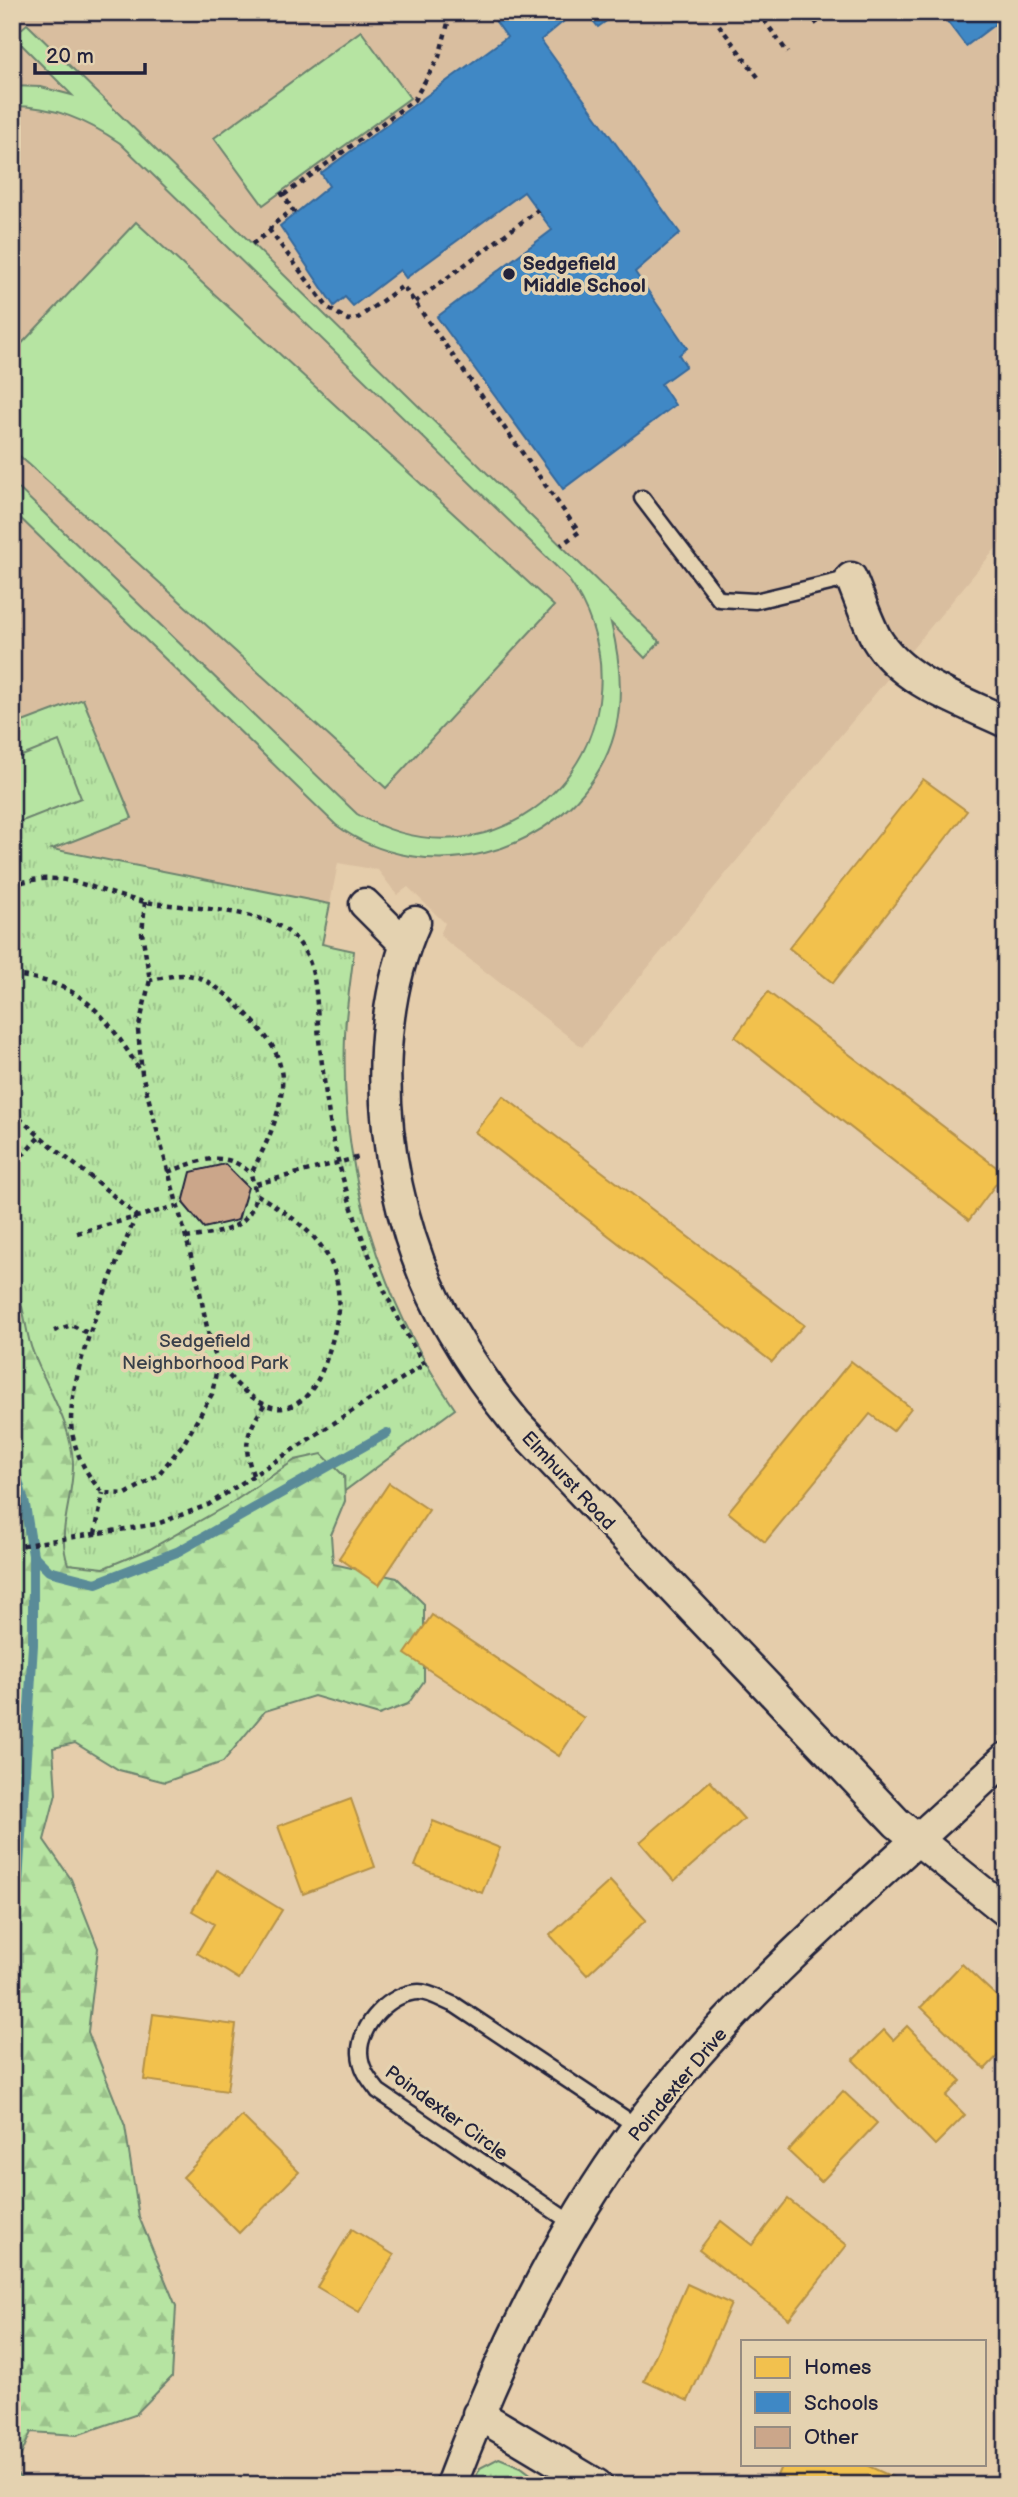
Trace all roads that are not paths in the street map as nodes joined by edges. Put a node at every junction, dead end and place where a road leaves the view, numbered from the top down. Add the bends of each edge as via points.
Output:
1 (642, 498) dead end
2 (851, 578) joint
3 (1006, 722) edge
4 (365, 904) dead end
5 (1006, 1758) edge
6 (919, 1841) junction
7 (1006, 1911) edge
8 (638, 2127) junction
9 (573, 2224) junction
10 (478, 2414) junction
11 (452, 2485) edge
12 (597, 2485) edge

1 - 2 lane via 719,599 755,601
2 - 3 street via 876,638 894,661 934,688
4 - 6 street, Elmhurst Road via 410,933 393,993 385,1069 391,1149 407,1225 451,1330 516,1423 744,1665
5 - 6 street, Poindexter Drive
6 - 7 street, Elmhurst Road
6 - 8 street, Poindexter Drive via 764,1984
8 - 9 street, Poindexter Drive
8 - 9 lane, Poindexter Circle via 455,2005 422,1992 388,2003 366,2030 360,2052 364,2074 378,2091
9 - 10 street, Poindexter Drive via 527,2308
10 - 11 street, Poindexter Drive
10 - 12 street

